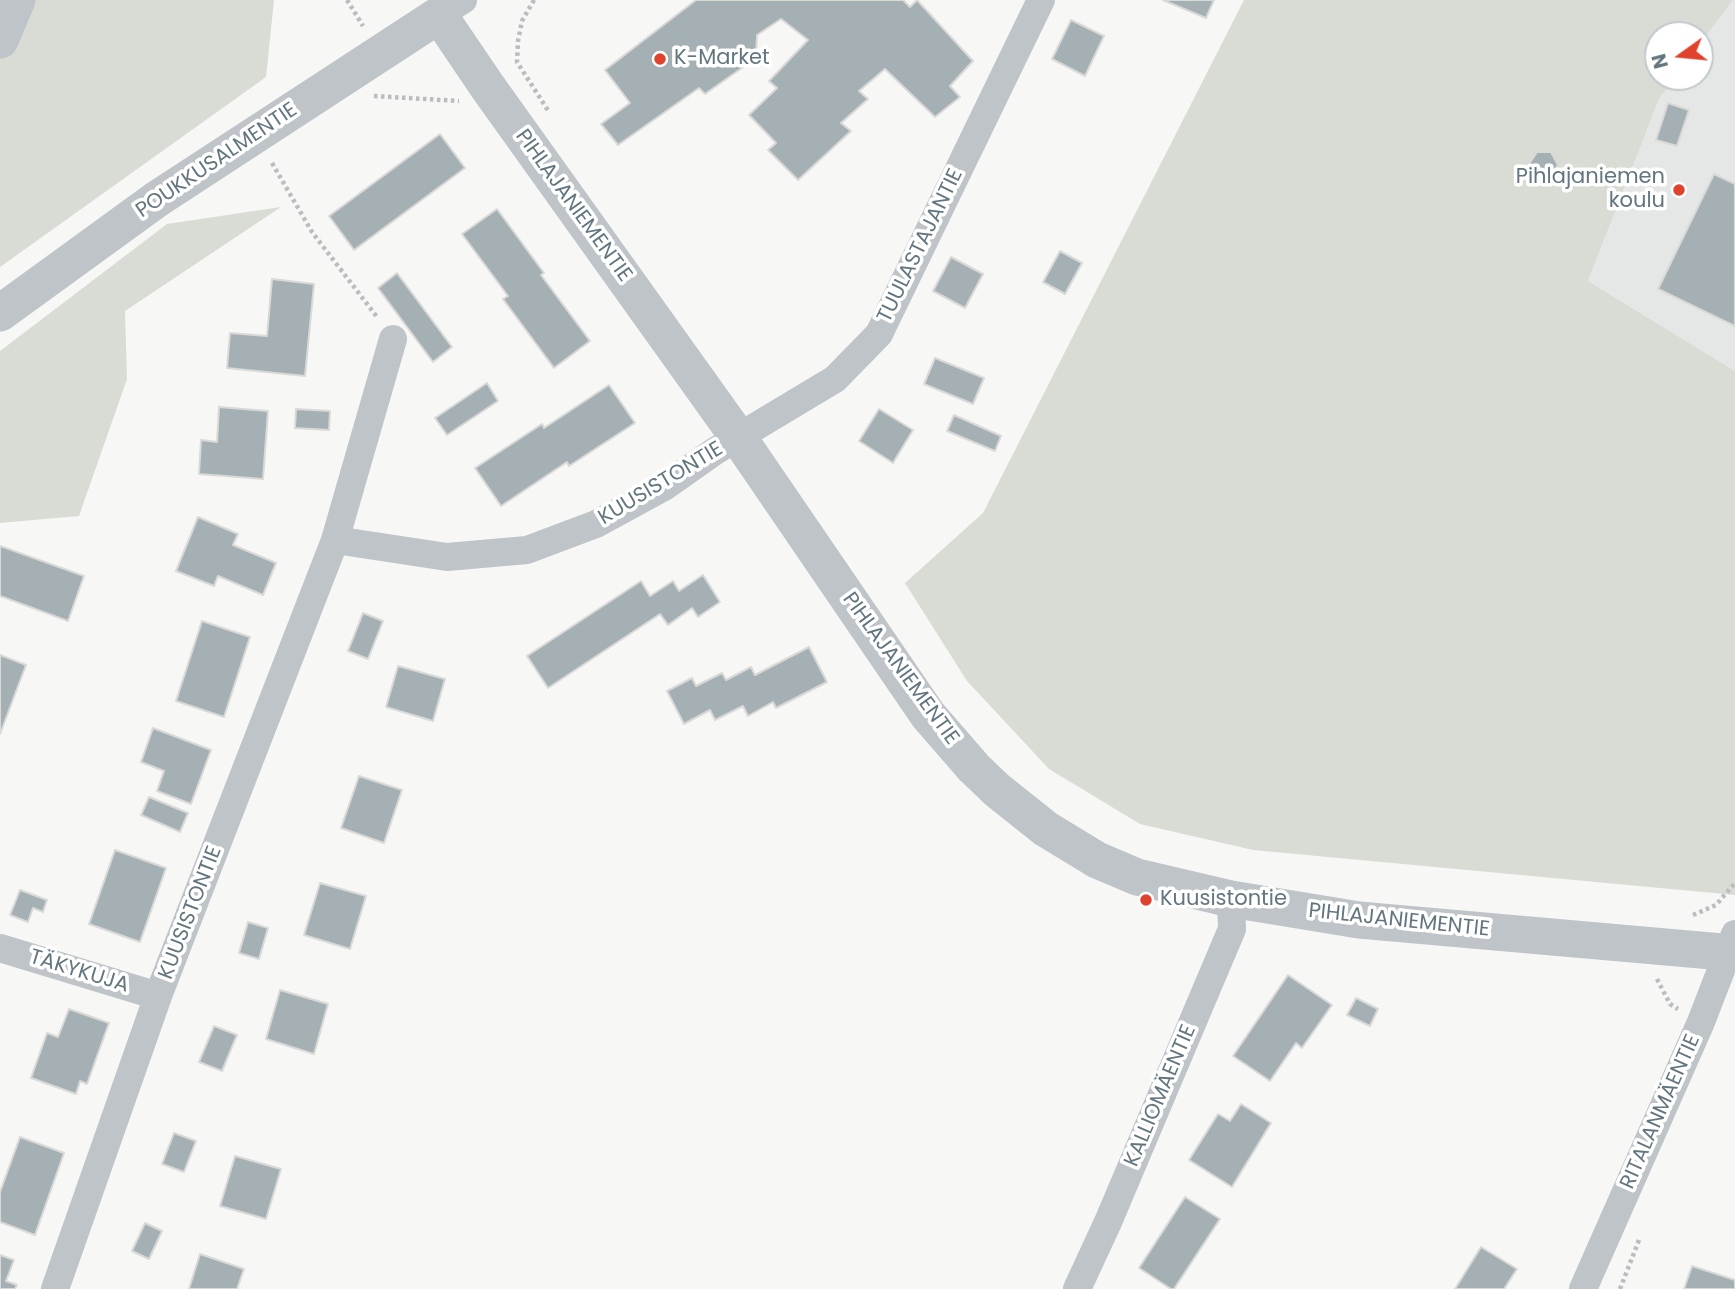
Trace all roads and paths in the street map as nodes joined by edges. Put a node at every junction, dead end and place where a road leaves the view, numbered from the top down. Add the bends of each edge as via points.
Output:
1 (17, 0) edge
2 (347, 0) edge
3 (534, 0) edge
4 (1041, 0) edge
5 (451, 8) edge
6 (363, 27) dead end
7 (0, 40) edge
8 (355, 70) junction
9 (487, 86) junction
10 (555, 119) dead end
11 (272, 162) dead end
12 (0, 313) edge
13 (393, 339) joint
14 (738, 436) junction
15 (335, 540) junction
16 (1735, 883) edge
17 (1231, 899) junction
18 (1684, 917) dead end
19 (1656, 945) junction
20 (0, 947) edge
21 (1732, 947) edge
22 (158, 996) junction
23 (1701, 1022) junction
24 (54, 1289) edge
25 (1077, 1289) edge
26 (1583, 1289) edge

1 - 7 street
2 - 6 path
3 - 10 path via 522,21 517,62
4 - 14 street, TUULASTAJANTIE via 879,334 835,379
5 - 8 street, POUKKUSALMENTIE
5 - 9 street, PIHLAJANIEMENTIE
8 - 9 path via 364,96 464,102
8 - 12 street, POUKKUSALMENTIE via 157,199
9 - 14 street, PIHLAJANIEMENTIE
11 - 13 path via 312,232
13 - 15 street, KUUSISTONTIE
14 - 15 street, KUUSISTONTIE via 664,486 596,524 527,550 447,556
14 - 17 street, PIHLAJANIEMENTIE via 928,715 989,783 1046,829 1097,860 1137,877
15 - 22 street, KUUSISTONTIE
16 - 18 path via 1716,905
17 - 19 street, PIHLAJANIEMENTIE via 1359,920
17 - 25 street, KALLIOMÄENTIE via 1232,929
19 - 21 street, PIHLAJANIEMENTIE
19 - 23 path via 1656,977 1670,1004
20 - 22 street, TÄKYKUJA
21 - 23 street, RITALANMÄENTIE
22 - 24 street, KUUSISTONTIE
23 - 26 street, RITALANMÄENTIE

